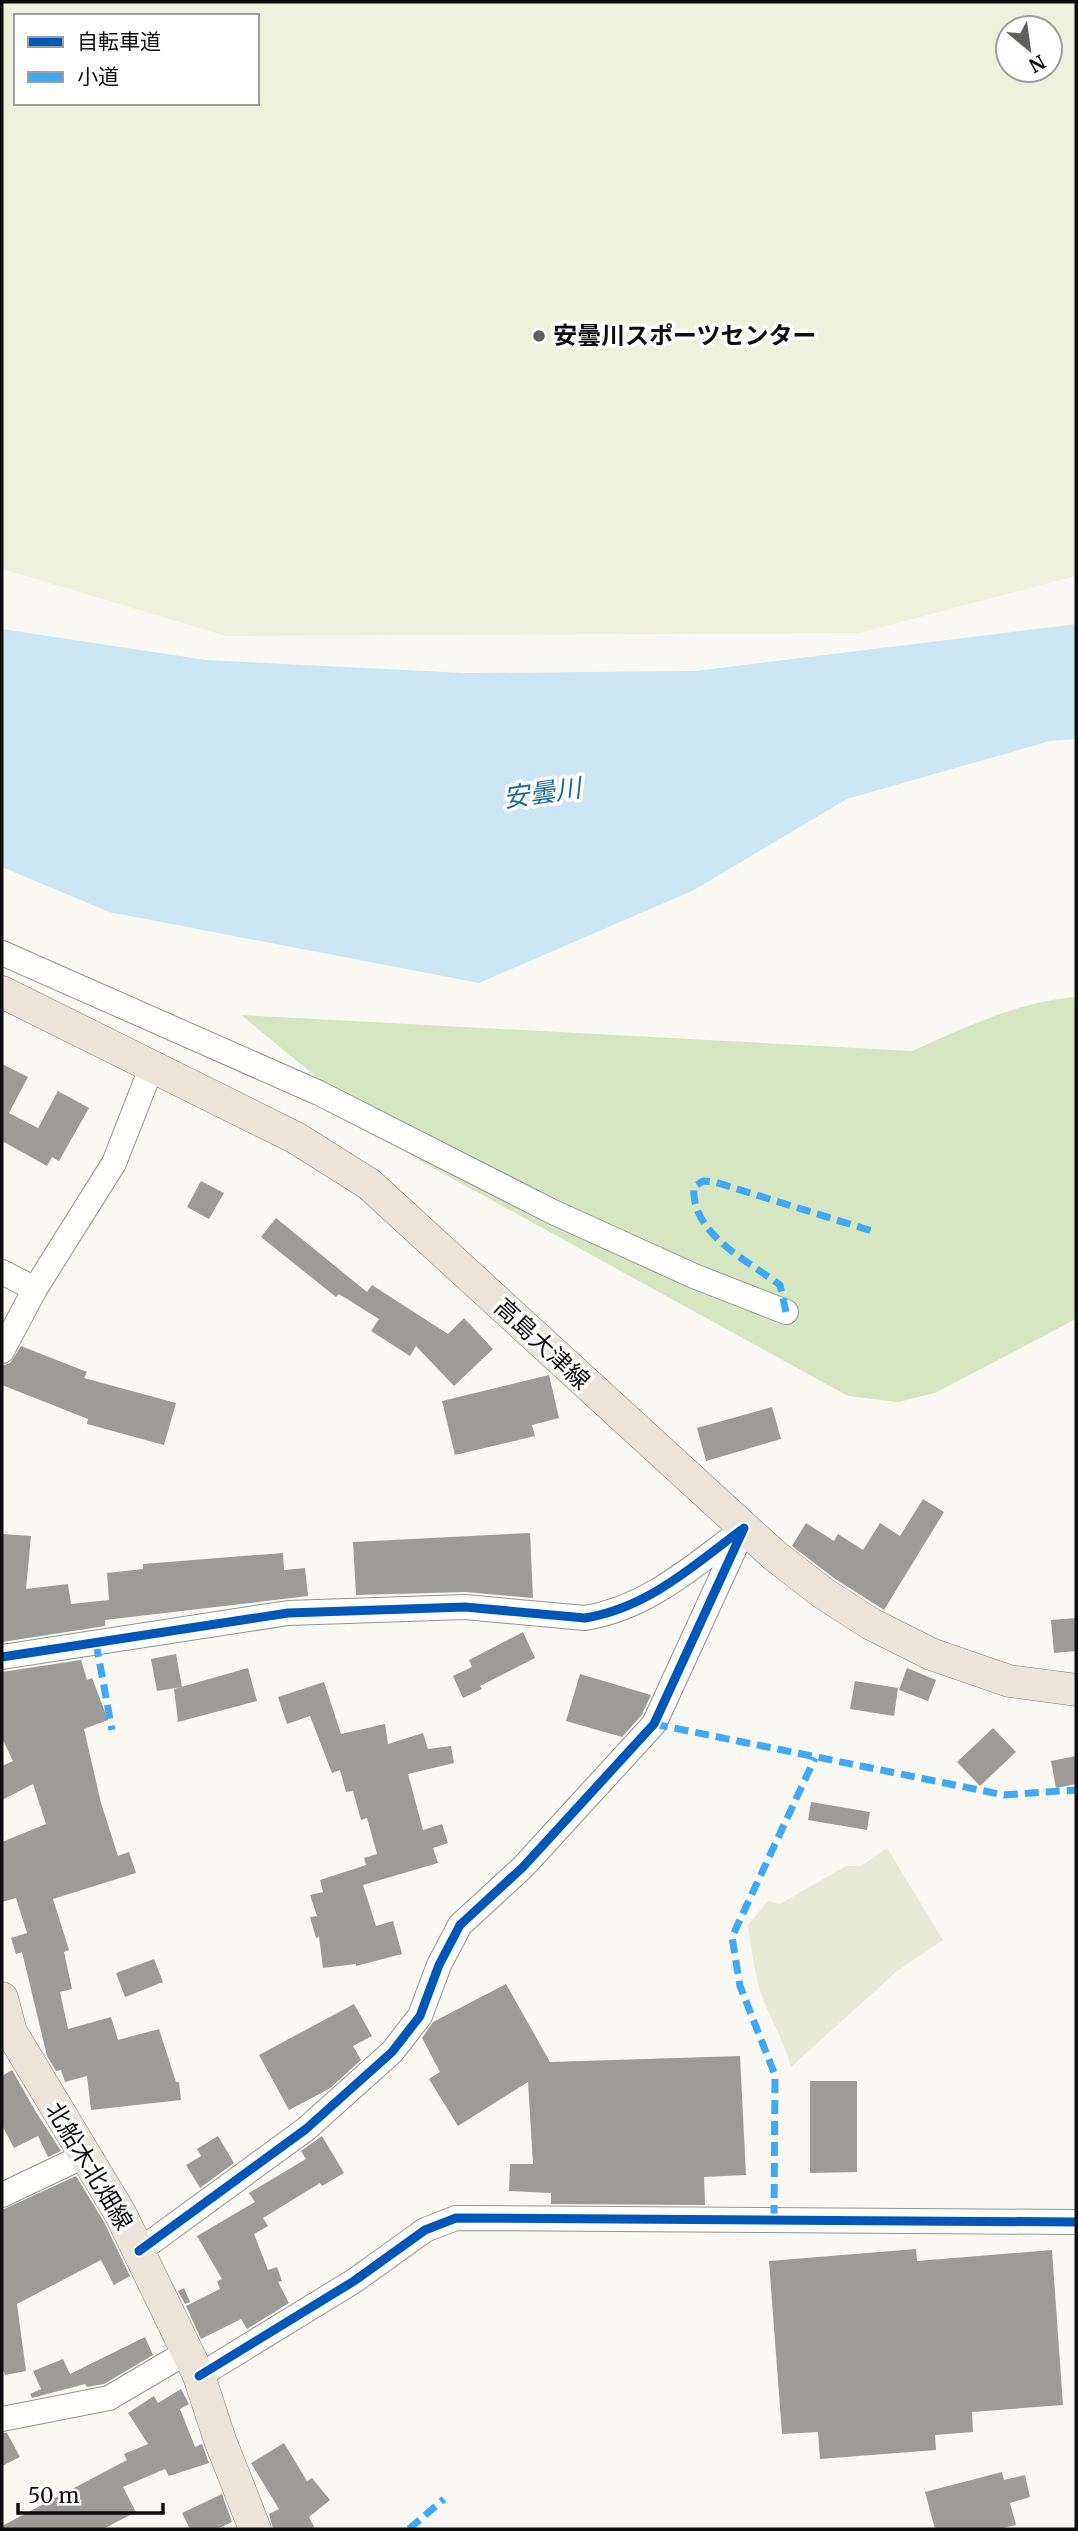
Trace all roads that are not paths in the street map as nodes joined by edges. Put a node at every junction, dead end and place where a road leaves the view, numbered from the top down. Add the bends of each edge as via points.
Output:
1 (2, 953) edge
2 (2, 992) edge
3 (152, 1066) junction
4 (2, 1272) edge
5 (35, 1289) junction
6 (786, 1312) dead end
7 (2, 1351) edge
8 (744, 1528) junction
9 (2, 1657) edge
10 (1076, 1690) edge
11 (2, 1997) edge
12 (6, 2032) edge
13 (85, 2156) junction
14 (2, 2195) edge
15 (1076, 2222) edge
16 (139, 2251) junction
17 (193, 2363) junction
18 (2, 2419) edge
19 (255, 2529) edge

1 - 6 street via 319,1093 553,1212
2 - 3 main road, 高島大津線
3 - 5 street via 114,1163
3 - 8 main road, 高島大津線 via 296,1138 369,1184
4 - 5 street
5 - 7 street
8 - 9 street via 656,1595 585,1618 466,1607 289,1613
8 - 10 main road, 高島大津線 via 823,1593 931,1654 1009,1681
8 - 16 street via 654,1724 523,1867 460,1925 420,2016 392,2052 306,2129
11 - 12 main road, 北船木北畑線
12 - 13 main road, 北船木北畑線
13 - 14 street
13 - 16 main road, 北船木北畑線
15 - 17 street via 456,2218 425,2230 312,2308
16 - 17 main road, 北船木北畑線
17 - 18 street via 109,2398
17 - 19 main road, 北船木北畑線

